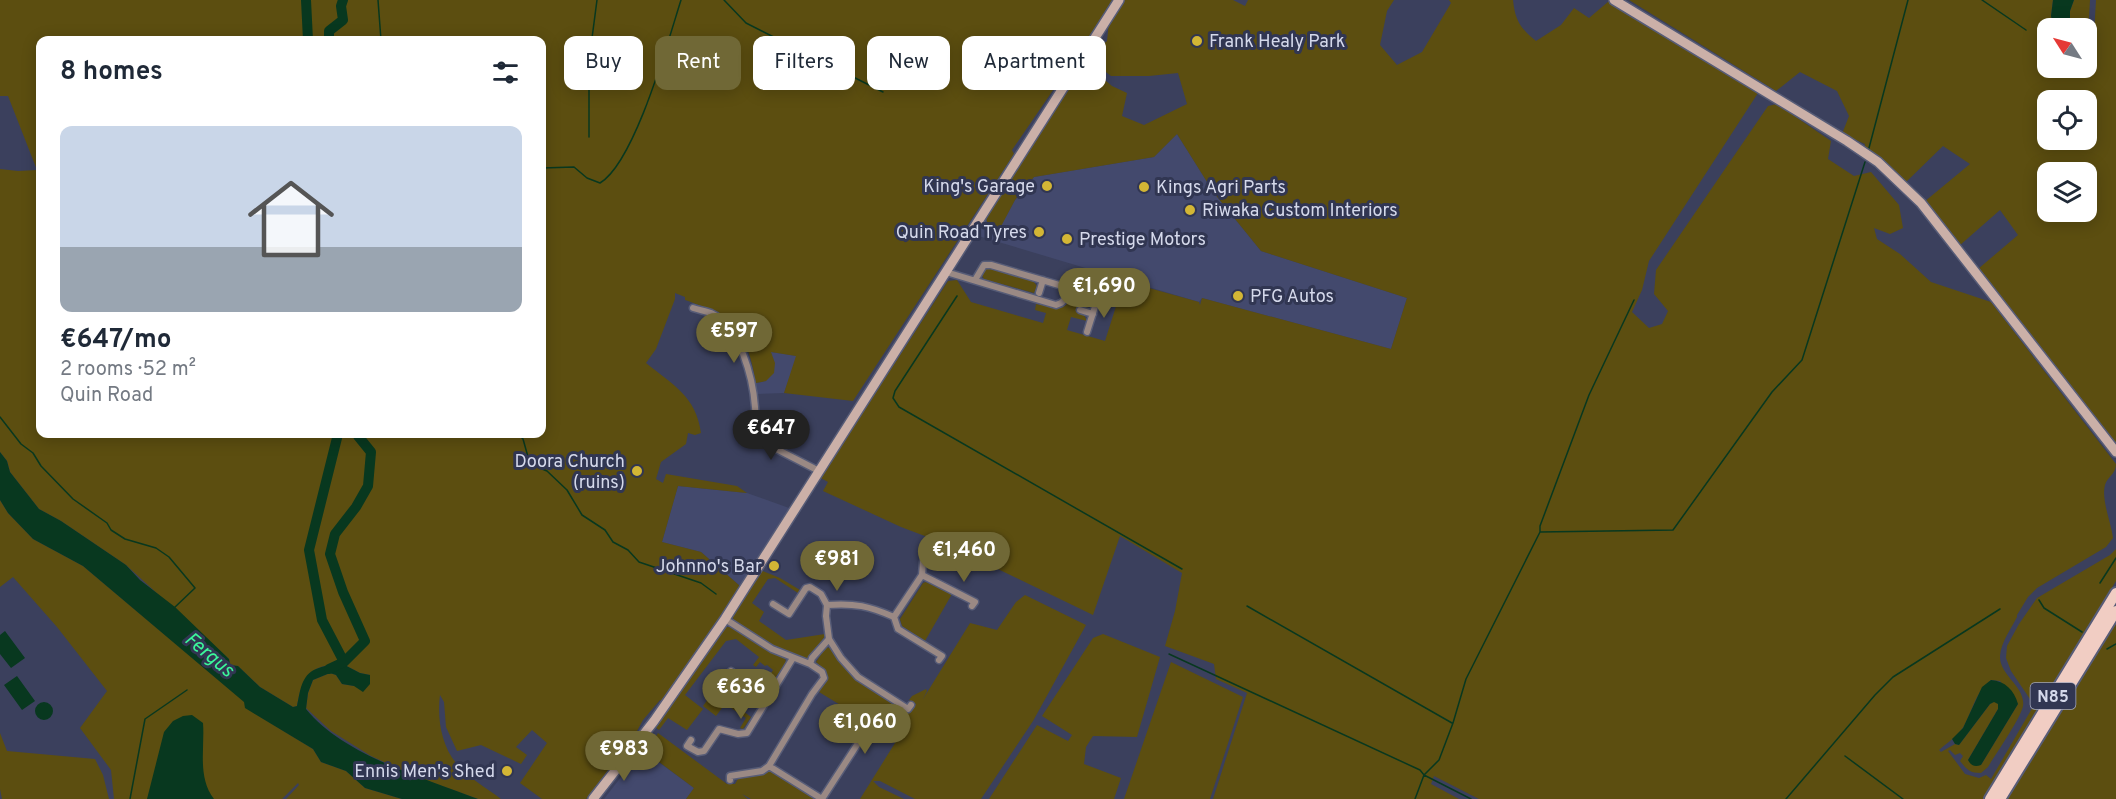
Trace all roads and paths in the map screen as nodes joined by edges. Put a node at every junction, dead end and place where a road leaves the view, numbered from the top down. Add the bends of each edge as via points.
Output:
1 (1119, 0) edge
2 (1614, 0) edge
3 (946, 272) junction
4 (975, 280) junction
5 (1043, 280) junction
6 (1059, 285) dead end
7 (1039, 293) dead end
8 (1098, 297) junction
9 (1115, 302) dead end
10 (693, 308) dead end
11 (1080, 310) dead end
12 (1093, 314) junction
13 (1087, 332) dead end
14 (2116, 452) edge
15 (819, 471) junction
16 (933, 557) dead end
17 (922, 575) junction
18 (2116, 593) edge
19 (773, 604) dead end
20 (827, 604) junction
21 (972, 606) dead end
22 (2116, 611) edge
23 (894, 617) junction
24 (724, 619) junction
25 (829, 639) junction
26 (793, 658) junction
27 (939, 660) dead end
28 (810, 664) junction
29 (777, 684) junction
30 (720, 689) dead end
31 (911, 705) dead end
32 (871, 714) dead end
33 (691, 740) dead end
34 (770, 766) junction
35 (730, 780) dead end
36 (593, 799) edge
37 (1990, 799) edge
38 (2000, 799) edge

1 - 3 main road
2 - 14 main road via 1878,162 1921,203
3 - 4 street
3 - 15 main road
4 - 5 street via 984,265 991,265
4 - 8 street via 1056,304 1074,291
5 - 6 street
5 - 7 street
8 - 9 street
8 - 12 street
10 - 15 street via 717,316 742,351 753,392 757,440
11 - 12 street
12 - 13 street
15 - 24 main road
16 - 17 street via 929,555 923,562
17 - 21 street via 975,602
17 - 23 street
18 - 37 main road, N85
19 - 20 street via 789,614 810,586
20 - 23 street via 871,607
20 - 25 street
22 - 38 main road, N85
23 - 27 street via 898,629 942,656
24 - 26 street
24 - 36 main road via 654,721
25 - 28 street
25 - 31 street via 858,677 908,709
26 - 28 street
26 - 29 street
28 - 34 street via 824,678
29 - 30 street via 760,674 745,682 731,671
29 - 33 street via 747,733 719,729 704,751 698,752 687,746
32 - 34 street via 875,717 822,799
34 - 35 street via 730,776

